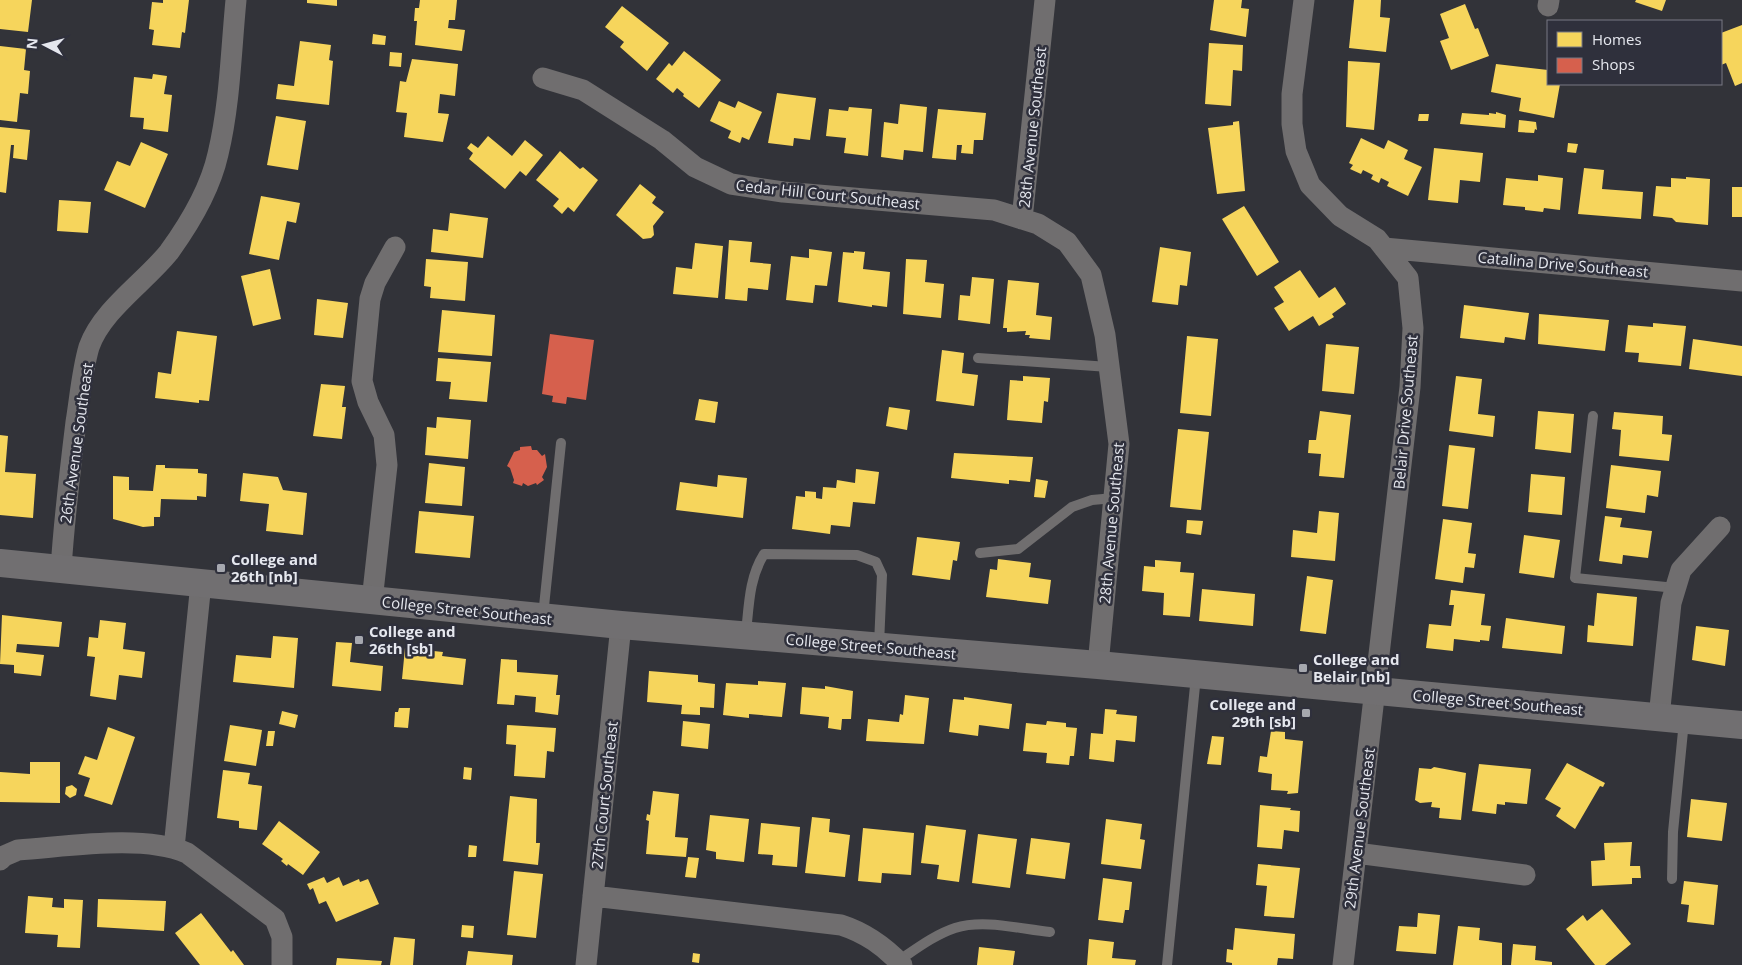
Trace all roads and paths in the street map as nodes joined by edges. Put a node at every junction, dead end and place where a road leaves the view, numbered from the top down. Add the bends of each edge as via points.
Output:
1 (236, 0) edge
2 (1046, 0) edge
3 (1304, 0) edge
4 (543, 78) dead end
5 (1022, 219) junction
6 (395, 247) dead end
7 (1384, 248) junction
8 (1742, 281) edge
9 (978, 358) dead end
10 (1109, 366) junction
11 (1593, 416) dead end
12 (561, 443) dead end
13 (1114, 498) junction
14 (1720, 527) dead end
15 (980, 553) dead end
16 (0, 563) edge
17 (60, 569) junction
18 (201, 583) junction
19 (1676, 588) junction
20 (372, 600) junction
21 (543, 617) junction
22 (621, 624) junction
23 (746, 635) junction
24 (879, 646) junction
25 (1098, 665) junction
26 (1196, 675) junction
27 (1375, 691) junction
28 (1671, 719) junction
29 (1742, 725) edge
30 (174, 848) junction
31 (1356, 853) junction
32 (0, 860) edge
33 (1524, 875) dead end
34 (1672, 879) dead end
35 (593, 896) junction
36 (1050, 932) dead end
37 (900, 963) edge
38 (282, 965) edge
39 (586, 965) edge
40 (1167, 965) edge
41 (1343, 965) edge

1 - 17 street, 26th Avenue Southeast via 226,114 218,156 208,184 193,217 168,252 144,281 111,311 90,346 66,498
2 - 5 street, 28th Avenue Southeast
3 - 7 street, Belair Drive Southeast via 1292,94 1296,151 1310,185 1340,216 1377,239
4 - 5 street, Cedar Hill Court Southeast via 583,90 662,140 695,167 731,184 783,192 994,210
5 - 10 street, 28th Avenue Southeast via 1038,224 1067,242 1091,275
6 - 20 street via 370,299 362,381 384,435 387,465
7 - 8 street, Catalina Drive Southeast
7 - 27 street, Belair Drive Southeast via 1408,278 1413,328 1410,387
9 - 10 lane
10 - 13 street, 28th Avenue Southeast via 1119,444
11 - 19 lane via 1575,578
12 - 21 lane
13 - 15 lane via 1092,500 1072,507 1018,549
13 - 25 street, 28th Avenue Southeast
14 - 19 street via 1681,570
16 - 17 main road, College Street Southeast
17 - 18 main road, College Street Southeast
18 - 20 main road, College Street Southeast
18 - 30 street
19 - 28 street via 1670,612
20 - 21 main road, College Street Southeast
21 - 22 main road, College Street Southeast
22 - 23 main road, College Street Southeast
22 - 35 street, 27th Court Southeast
23 - 24 main road, College Street Southeast
23 - 24 lane via 750,589 764,554 857,555 876,562 882,575
24 - 25 main road, College Street Southeast
25 - 26 main road, College Street Southeast
26 - 27 main road, College Street Southeast
26 - 40 lane
27 - 28 main road, College Street Southeast
27 - 31 street, 29th Avenue Southeast
28 - 29 main road, College Street Southeast
28 - 34 lane
30 - 32 street via 111,843 18,850
30 - 38 street via 187,853 274,919 282,937
31 - 33 street
31 - 41 street, 29th Avenue Southeast
35 - 37 street via 841,925 876,941
35 - 39 street, 27th Court Southeast
36 - 37 lane via 986,925 961,927 942,933

